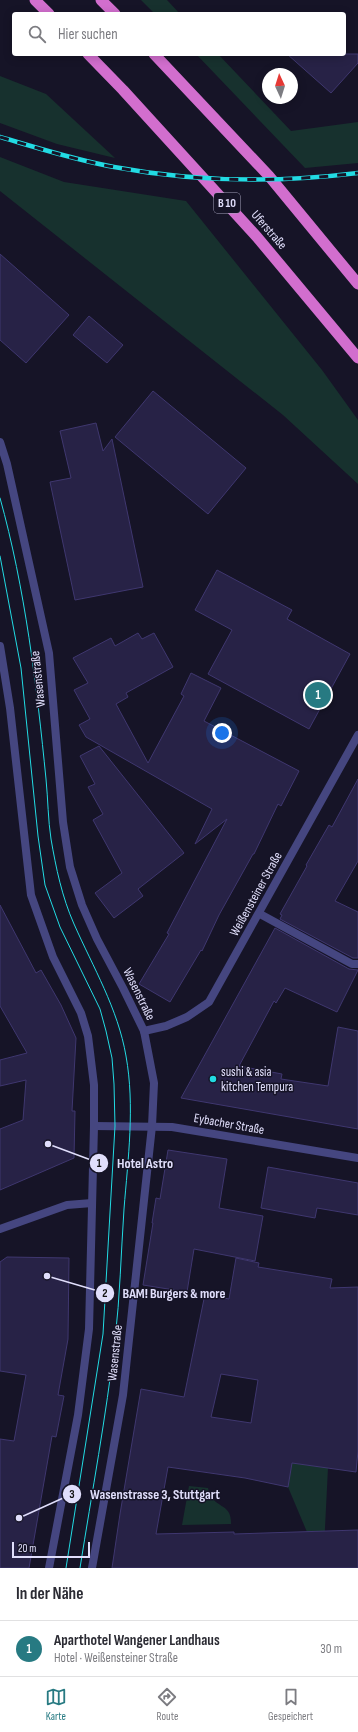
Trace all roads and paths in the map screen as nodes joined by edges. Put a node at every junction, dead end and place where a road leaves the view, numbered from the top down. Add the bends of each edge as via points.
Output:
1 (35, 0) edge
2 (101, 0) edge
3 (46, 12) edge
4 (113, 12) edge
5 (90, 56) edge
6 (156, 56) edge
7 (358, 284) edge
8 (358, 358) edge
9 (0, 442) edge
10 (0, 646) edge
11 (358, 735) edge
12 (260, 914) junction
13 (358, 964) edge
14 (144, 1032) junction
15 (94, 1126) junction
16 (152, 1126) junction
17 (358, 1158) edge
18 (92, 1203) junction
19 (0, 1229) edge
20 (49, 1568) edge
21 (92, 1568) edge

1 - 3 highway
2 - 4 highway
5 - 8 highway, Uferstraße / B 10 via 258,237
6 - 7 highway via 270,176
9 - 14 street, Wasenstraße via 49,653 63,822 70,867 96,939
10 - 15 street via 10,708 31,894 53,957 81,1013 88,1036 92,1064
11 - 12 street, Weißensteiner Straße
12 - 13 street via 352,964
12 - 14 street, Weißensteiner Straße via 209,1002 187,1017
14 - 16 street, Wasenstraße via 154,1083
15 - 16 street, Eybacher Straße
15 - 18 street
16 - 17 street, Eybacher Straße via 172,1127
16 - 21 street, Wasenstraße via 123,1395
18 - 19 street via 66,1205
18 - 20 street via 89,1328 78,1415

